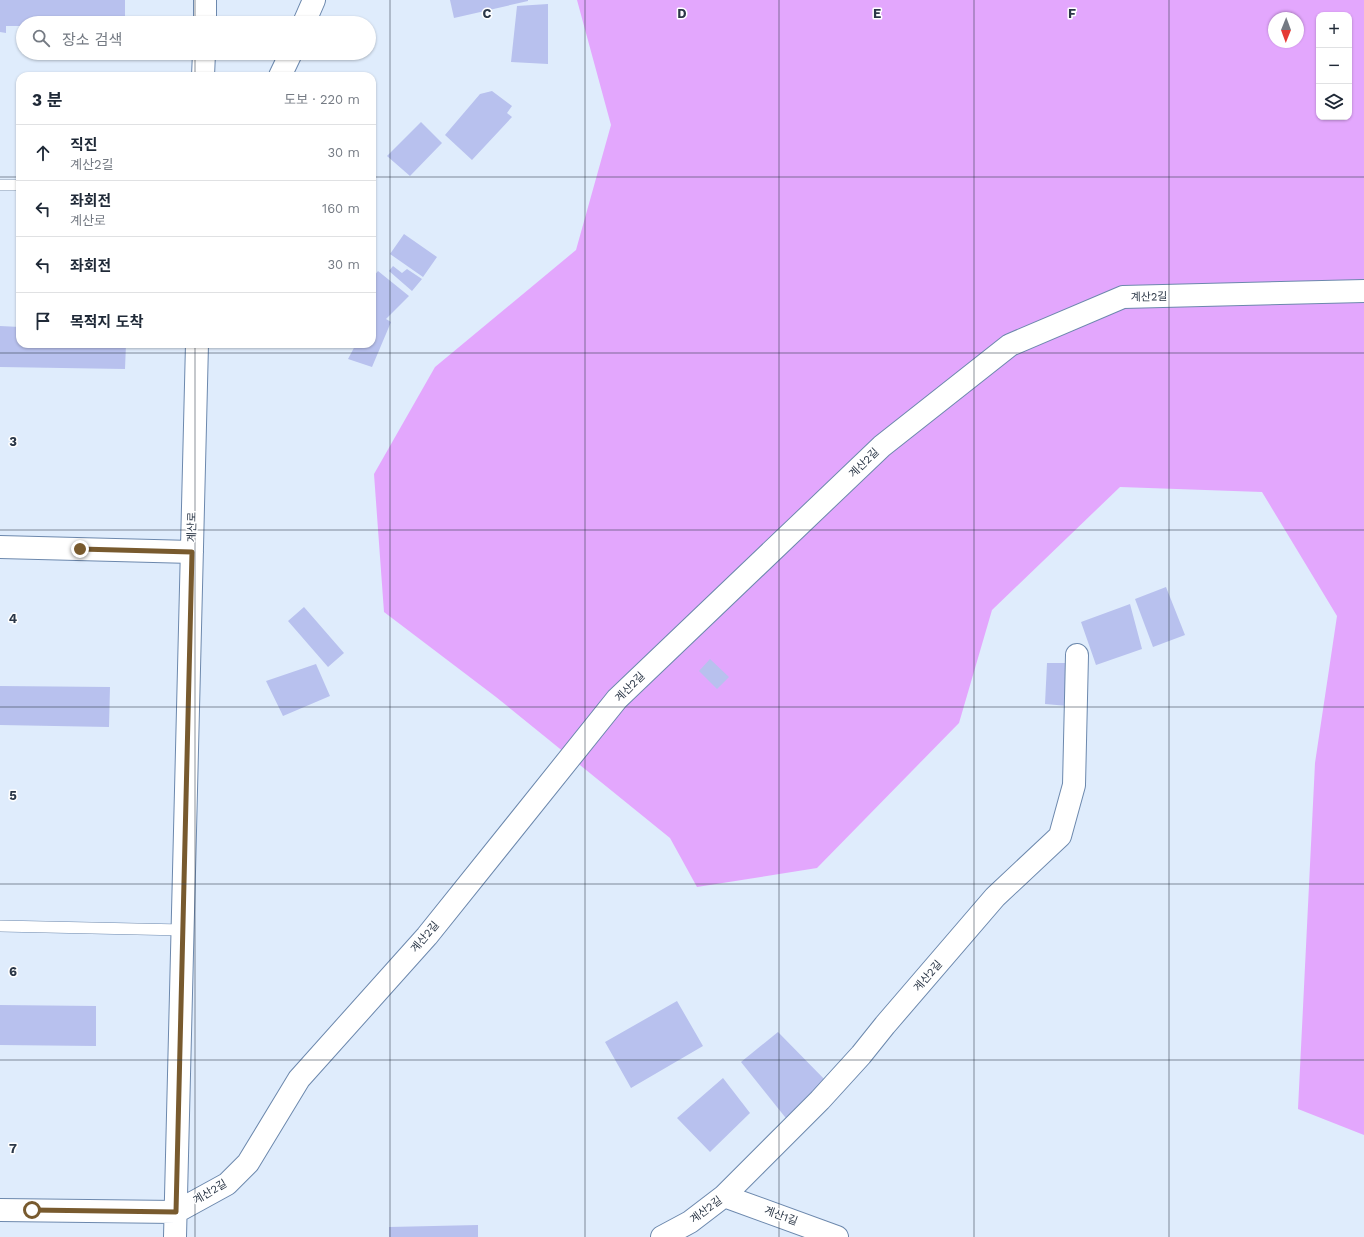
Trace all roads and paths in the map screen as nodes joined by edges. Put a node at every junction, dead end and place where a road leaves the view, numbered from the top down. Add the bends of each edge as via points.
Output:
1 (206, 0) edge
2 (314, 0) edge
3 (205, 16) edge
4 (307, 16) edge
5 (204, 60) edge
6 (288, 60) edge
7 (204, 72) edge
8 (282, 72) edge
9 (0, 185) edge
10 (16, 185) edge
11 (1364, 291) edge
12 (197, 348) edge
13 (0, 547) edge
14 (192, 552) junction
15 (1077, 655) dead end
16 (0, 926) edge
17 (183, 930) junction
18 (724, 1196) junction
19 (0, 1210) edge
20 (176, 1212) junction
21 (175, 1237) edge
22 (662, 1237) edge
23 (837, 1237) edge

1 - 3 street
2 - 4 street
5 - 7 street
6 - 8 street
9 - 10 lane
11 - 20 street, 계산2길 via 1123,297 1010,345 882,446 617,699 427,936 299,1079 248,1163 227,1184
12 - 14 street, 계산로
13 - 14 street
14 - 17 street, 계산로
15 - 18 street, 계산2길 via 1074,785 1060,836 995,897 820,1100
16 - 17 lane
17 - 20 street, 계산로
18 - 22 street, 계산2길 via 690,1222
18 - 23 street, 계산1길
19 - 20 street, 계산2길
20 - 21 street, 계산로

